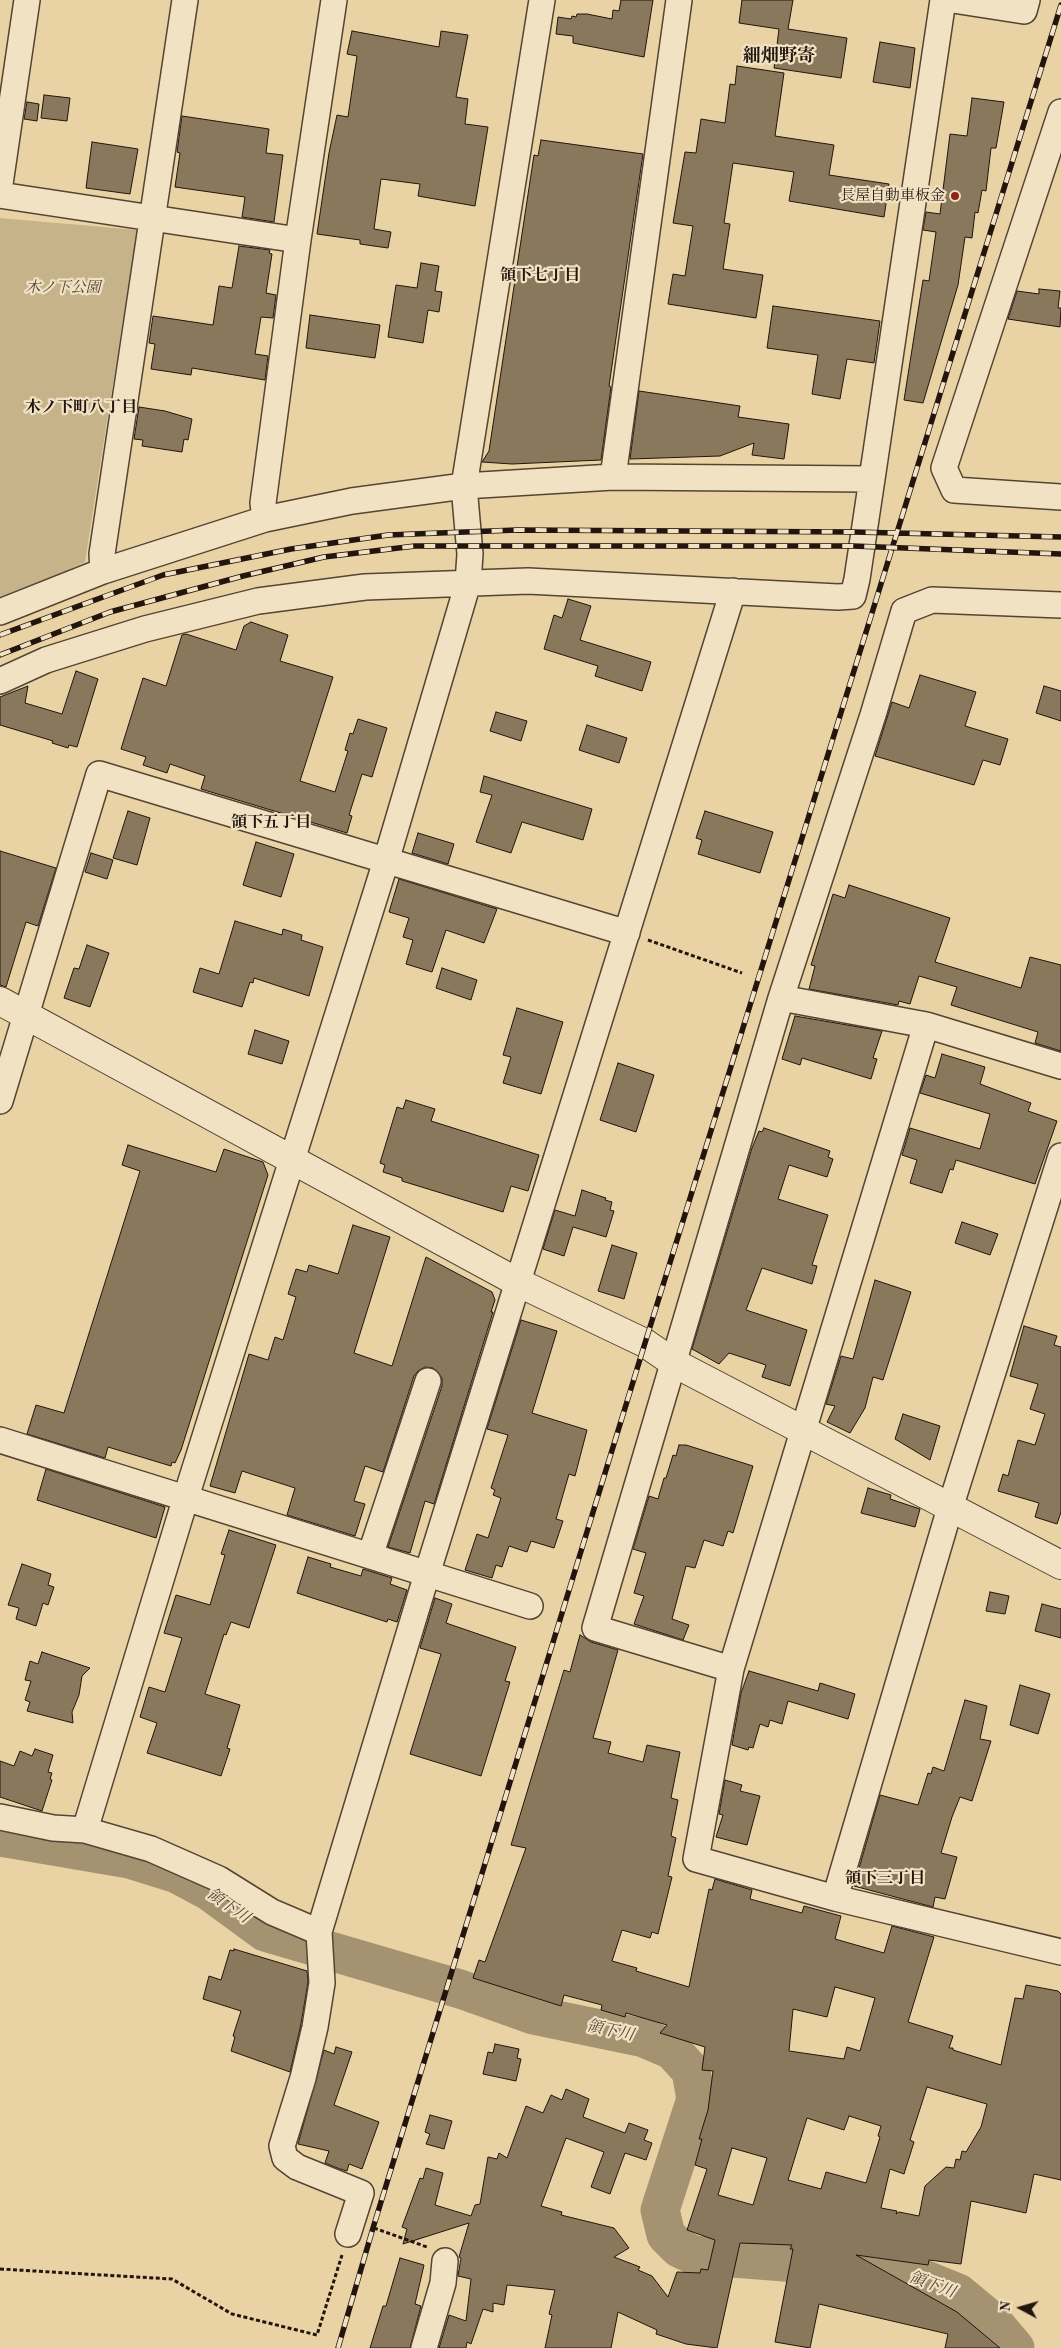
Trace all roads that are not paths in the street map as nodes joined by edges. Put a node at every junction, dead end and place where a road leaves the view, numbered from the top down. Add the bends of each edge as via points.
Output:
1 (27, 0) edge
2 (185, 0) edge
3 (334, 0) edge
4 (542, 0) edge
5 (680, 0) edge
6 (943, 0) edge
7 (953, 0) edge
8 (1027, 0) edge
9 (1061, 112) edge
10 (0, 184) edge
11 (0, 195) edge
12 (152, 218) junction
13 (298, 240) junction
14 (613, 478) junction
15 (872, 478) junction
16 (464, 486) junction
17 (1061, 497) edge
18 (265, 519) junction
19 (103, 571) junction
20 (468, 583) junction
21 (733, 591) junction
22 (1061, 605) edge
23 (0, 612) edge
24 (0, 681) edge
25 (386, 861) junction
26 (627, 933) junction
27 (782, 998) junction
28 (0, 1001) edge
29 (26, 1015) junction
30 (926, 1025) junction
31 (1061, 1066) edge
32 (0, 1101) edge
33 (1061, 1156) edge
34 (292, 1159) junction
35 (519, 1283) junction
36 (674, 1363) junction
37 (428, 1381) dead end
38 (803, 1431) junction
39 (0, 1440) edge
40 (186, 1498) junction
41 (950, 1508) junction
42 (370, 1556) junction
43 (1061, 1565) edge
44 (427, 1574) junction
45 (530, 1606) dead end
46 (731, 1669) junction
47 (0, 1816) edge
48 (85, 1830) junction
49 (834, 1898) junction
50 (318, 1937) junction
51 (1059, 1945) edge
52 (348, 2234) road end
53 (445, 2262) road end
54 (424, 2348) edge

1 - 10 street
2 - 12 street
3 - 13 street
4 - 16 street
5 - 14 street
6 - 15 street
7 - 8 street via 1024,11
9 - 17 street via 944,468 954,490
11 - 12 street
12 - 13 street
12 - 19 street via 102,554
13 - 18 street via 263,503
14 - 15 street
14 - 16 street
15 - 21 street via 852,596 838,598
16 - 18 street via 352,501
16 - 20 street via 470,554
18 - 19 street
19 - 23 street
20 - 21 street via 528,581
20 - 24 street via 365,587 258,601 145,629 64,654
20 - 25 street
21 - 26 street
22 - 27 street via 932,600 904,611
25 - 26 street
25 - 29 street via 100,774
25 - 34 street
26 - 35 street
27 - 30 street
27 - 36 street
28 - 29 street
29 - 32 street
29 - 34 street
30 - 31 street
30 - 38 street
33 - 41 street
34 - 35 street
34 - 40 street
35 - 36 street via 645,1343
35 - 44 street
36 - 38 street
36 - 46 street via 595,1628
37 - 42 street
38 - 41 street
38 - 46 street
39 - 40 street
40 - 42 street
40 - 48 street
41 - 43 street
41 - 49 street
42 - 44 street
44 - 45 street
44 - 50 street
46 - 49 street via 696,1859
47 - 48 street via 53,1828
48 - 50 street via 151,1849 219,1879
49 - 51 street
50 - 52 street via 322,1983 315,2027 282,2146 284,2158 297,2167 361,2193
53 - 54 street via 443,2283

